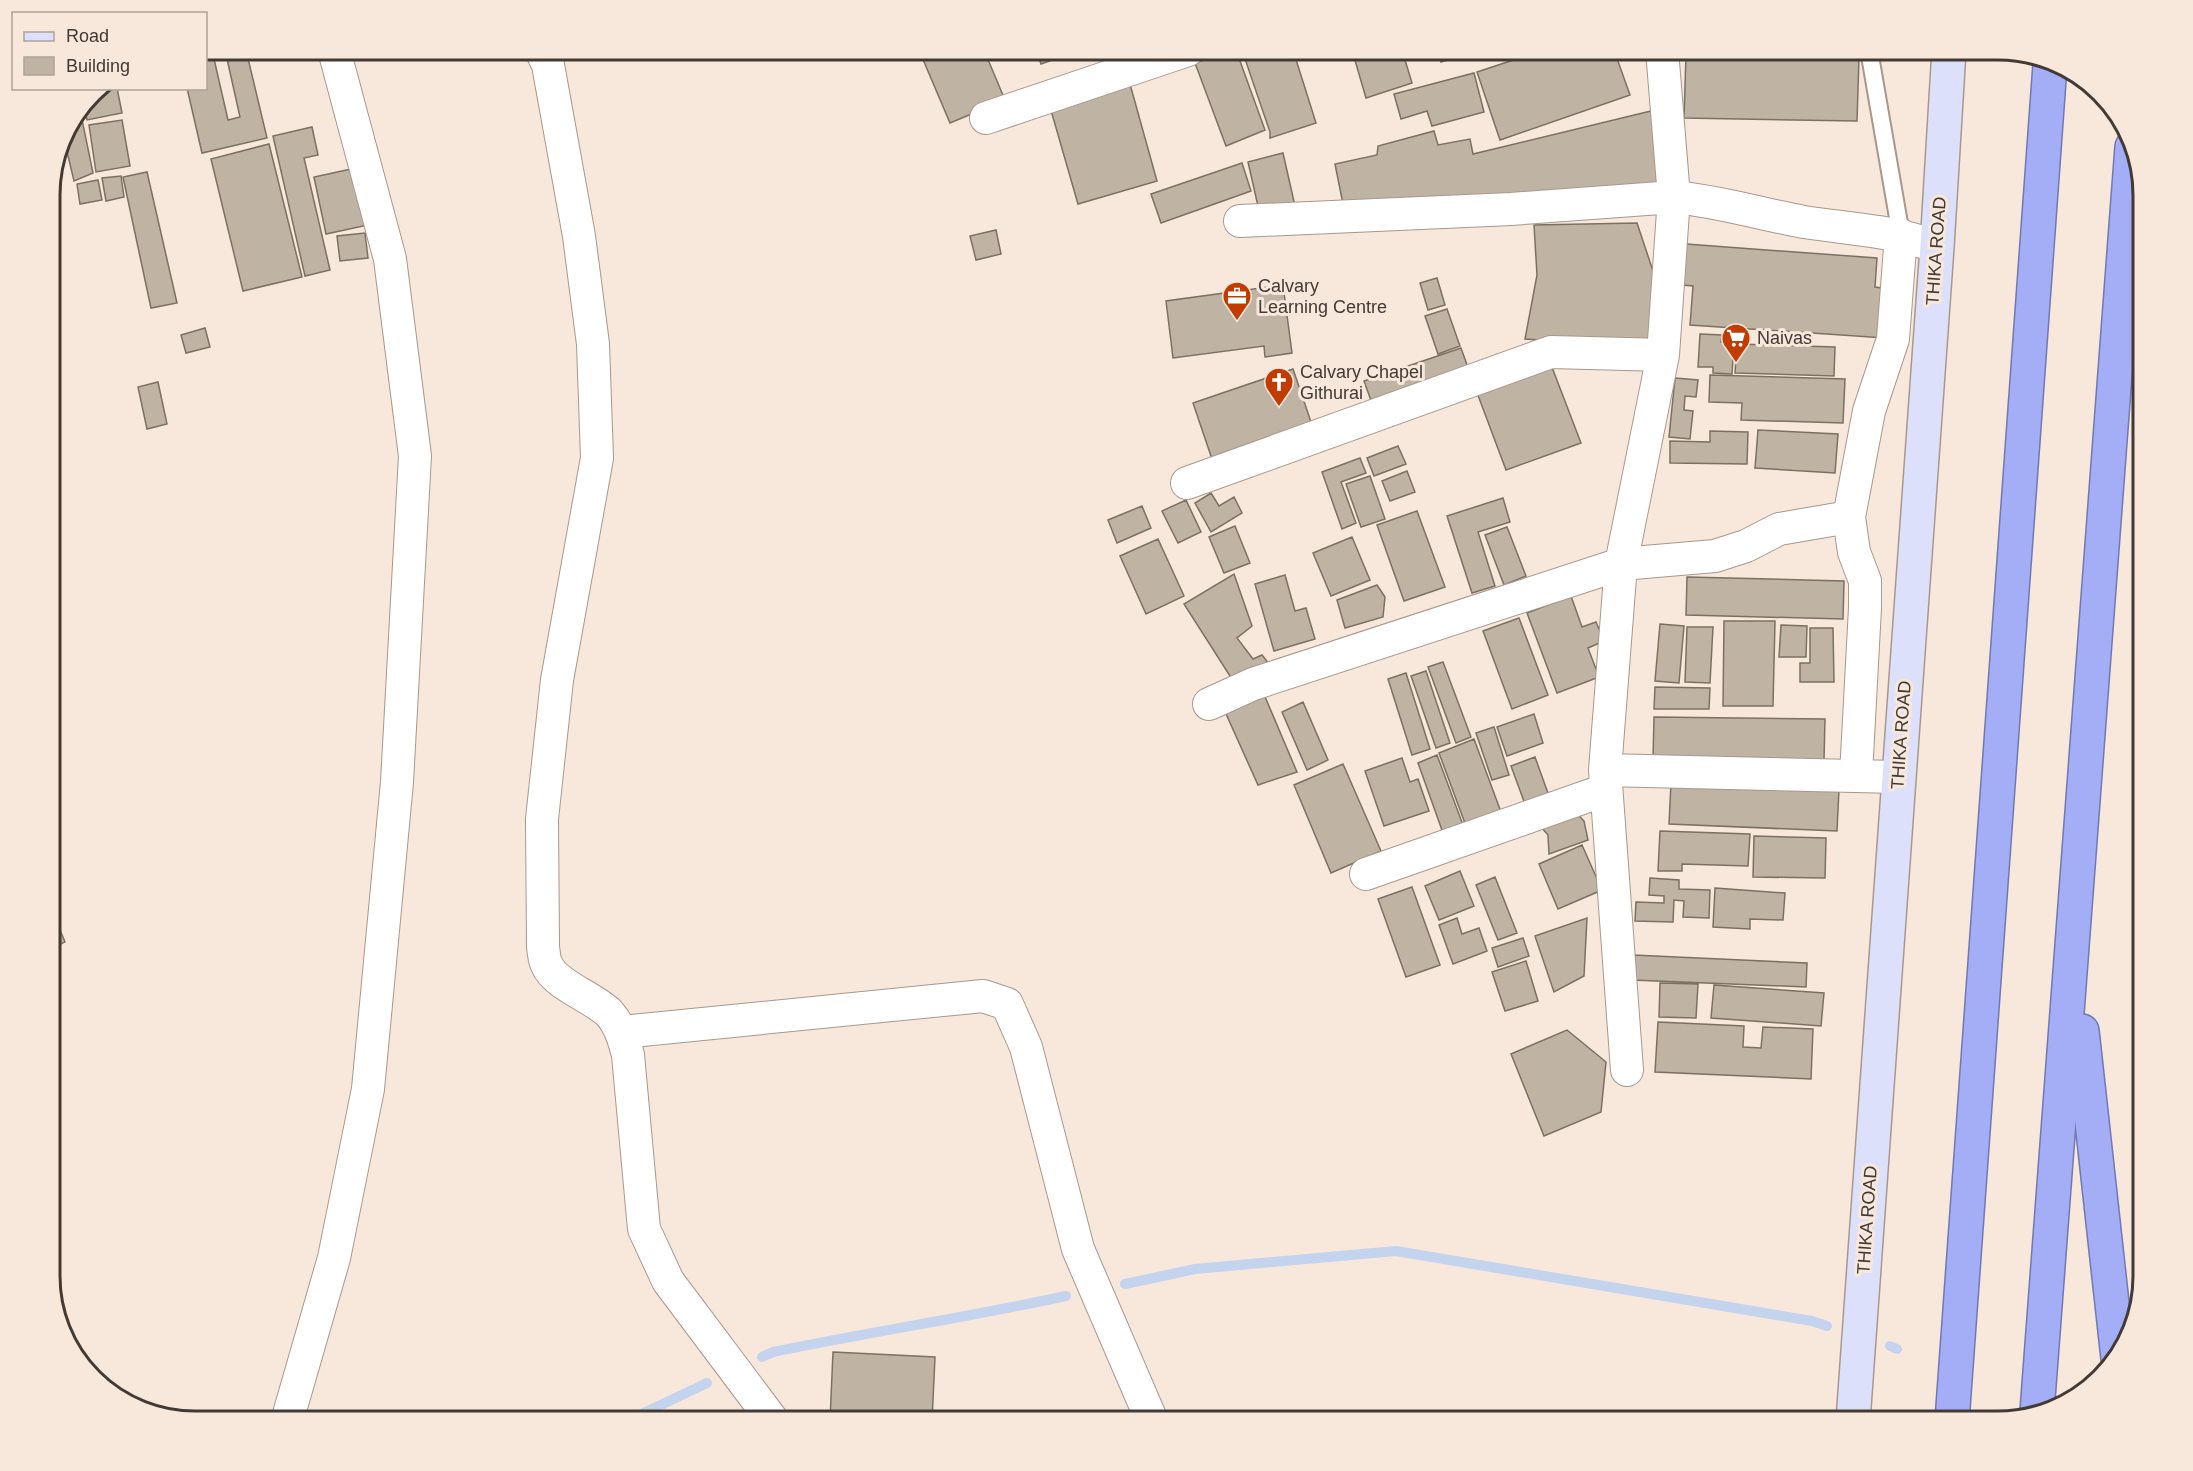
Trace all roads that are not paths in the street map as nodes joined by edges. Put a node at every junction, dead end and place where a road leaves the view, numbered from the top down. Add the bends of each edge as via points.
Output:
1 (337, 60) edge
2 (546, 60) edge
3 (1158, 60) edge
4 (1663, 60) edge
5 (1871, 60) edge
6 (1948, 60) edge
7 (2027, 64) edge
8 (2050, 71) edge
9 (986, 118) dead end
10 (2130, 170) edge
11 (1674, 197) junction
12 (1240, 221) dead end
13 (2038, 222) junction
14 (1901, 235) junction
15 (1937, 247) junction
16 (1663, 355) junction
17 (1186, 483) dead end
18 (1849, 517) junction
19 (1620, 564) junction
20 (1209, 704) dead end
21 (1856, 775) junction
22 (1898, 777) junction
23 (1605, 780) junction
24 (1366, 874) dead end
25 (2073, 954) junction
26 (622, 1032) junction
27 (1627, 1070) dead end
28 (2116, 1341) edge
29 (2038, 1405) edge
30 (290, 1411) edge
31 (765, 1411) edge
32 (1147, 1411) edge
33 (1854, 1411) edge
34 (1953, 1411) edge

1 - 30 street via 390,259 415,456 397,782 368,1089 334,1258
2 - 26 street via 579,236 592,344 597,458 557,680 544,796 543,947 547,967 560,981 592,1000
3 - 9 street
4 - 11 street
5 - 14 lane
6 - 15 main road, THIKA ROAD
7 - 13 highway
8 - 13 highway
10 - 25 highway
11 - 12 street
11 - 14 street via 1803,222
11 - 16 street
13 - 34 highway
14 - 15 street
14 - 18 street via 1893,339 1869,411
15 - 22 main road, THIKA ROAD
16 - 17 street via 1551,352
16 - 19 street
18 - 19 street via 1779,529 1715,556
18 - 21 street via 1854,552 1865,581
19 - 20 street via 1253,684
19 - 23 street
21 - 22 street
21 - 23 street
22 - 33 main road, THIKA ROAD
23 - 24 street
23 - 27 street
25 - 28 highway
25 - 29 highway
26 - 31 street via 628,1055 644,1229 668,1281
26 - 32 street via 983,996 1007,1004 1026,1047 1078,1249

